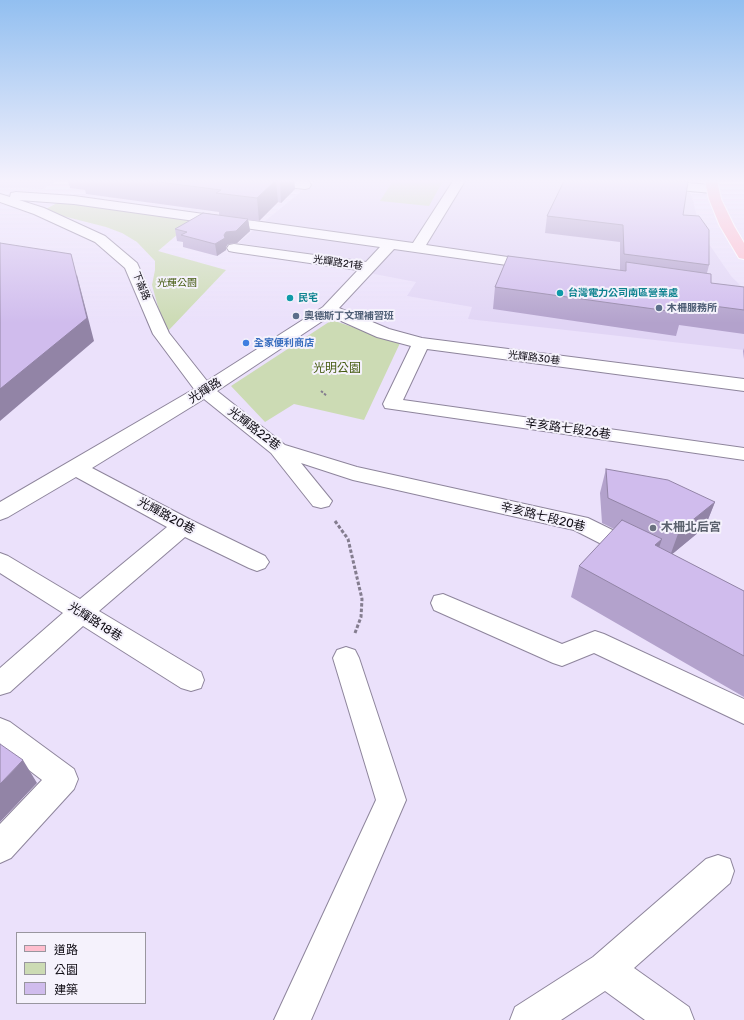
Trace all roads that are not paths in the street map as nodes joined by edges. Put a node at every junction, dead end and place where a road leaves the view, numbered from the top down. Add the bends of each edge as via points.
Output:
1 (77, 229) edge
2 (273, 229) edge
3 (429, 229) edge
4 (729, 229) edge
5 (390, 245) junction
6 (234, 248) dead end
7 (417, 248) junction
8 (744, 255) edge
9 (370, 267) junction
10 (549, 267) edge
11 (329, 310) junction
12 (421, 344) junction
13 (744, 385) edge
14 (205, 391) junction
15 (278, 449) junction
16 (744, 454) edge
17 (76, 468) junction
18 (353, 473) joint
19 (321, 501) road end
20 (0, 512) edge
21 (183, 526) junction
22 (651, 559) edge
23 (0, 562) edge
24 (257, 562) dead end
25 (443, 603) dead end
26 (80, 613) junction
27 (346, 658) road end
28 (191, 680) dead end
29 (0, 684) edge
30 (744, 712) edge
31 (0, 731) edge
32 (0, 847) edge
33 (718, 871) dead end
34 (606, 970) junction
35 (292, 1020) edge
36 (528, 1020) edge
37 (676, 1020) edge

1 - 14 street, 下崙路 via 100,239 132,266 161,334
2 - 5 street
3 - 7 street
4 - 8 main road
5 - 7 street
5 - 9 street, 光輝路
6 - 9 street, 光輝路21巷
7 - 10 street
9 - 11 street, 光輝路
11 - 12 street, 光輝路30巷 via 383,333
11 - 14 street, 光輝路
12 - 13 street, 光輝路30巷
12 - 16 street, 辛亥路七段26巷 via 392,404
14 - 15 street, 光輝路22巷
14 - 17 street, 光輝路
15 - 18 street, 光輝路22巷
15 - 19 street
17 - 20 street, 光輝路
17 - 21 street, 光輝路20巷
18 - 22 street, 辛亥路七段20巷 via 580,524
21 - 24 street, 光輝路20巷
21 - 26 street
23 - 26 street, 光輝路18巷
25 - 30 street via 562,655 596,641
26 - 28 street, 光輝路18巷
26 - 29 street
27 - 35 street via 391,800
31 - 32 street via 63,779
33 - 34 street
34 - 36 street
34 - 37 street

